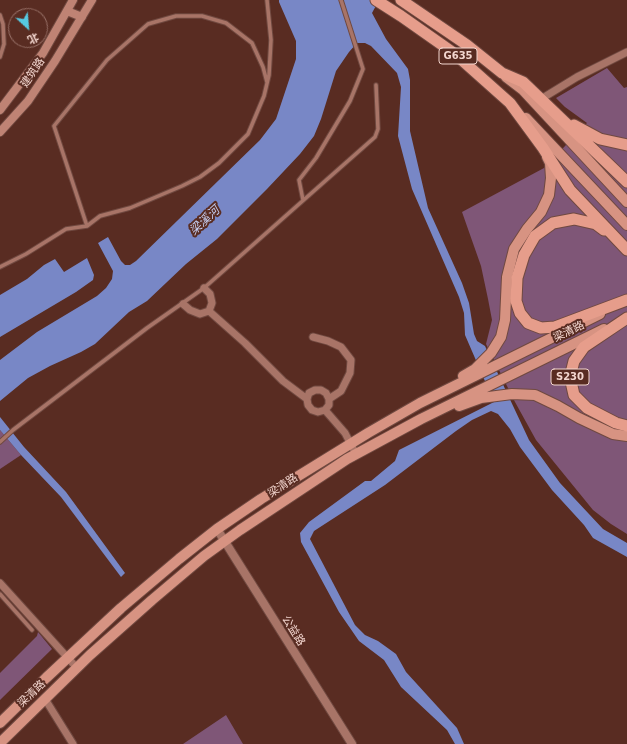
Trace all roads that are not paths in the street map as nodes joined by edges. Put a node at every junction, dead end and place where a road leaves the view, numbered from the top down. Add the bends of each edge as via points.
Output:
1 (73, 0) edge
2 (92, 0) edge
3 (267, 0) edge
4 (341, 0) edge
5 (376, 0) edge
6 (401, 0) edge
7 (67, 11) junction
8 (0, 15) edge
9 (82, 17) junction
10 (627, 52) edge
11 (0, 57) edge
12 (502, 73) junction
13 (267, 83) junction
14 (376, 85) dead end
15 (541, 99) junction
16 (510, 103) junction
17 (0, 110) edge
18 (553, 110) junction
19 (0, 132) edge
20 (627, 145) edge
21 (543, 148) junction
22 (627, 182) edge
23 (303, 200) junction
24 (627, 202) edge
25 (627, 225) edge
26 (87, 226) junction
27 (617, 239) junction
28 (627, 250) edge
29 (0, 267) edge
30 (204, 288) junction
31 (627, 300) edge
32 (183, 304) junction
33 (209, 311) junction
34 (625, 319) edge
35 (313, 338) dead end
36 (480, 394) junction
37 (307, 399) junction
38 (329, 399) junction
39 (428, 399) junction
40 (325, 410) junction
41 (627, 426) edge
42 (627, 436) edge
43 (1, 441) edge
44 (350, 444) junction
45 (356, 454) junction
46 (217, 529) junction
47 (224, 541) junction
48 (0, 583) edge
49 (0, 594) edge
50 (32, 630) dead end
51 (68, 658) junction
52 (78, 668) junction
53 (45, 699) junction
54 (0, 723) edge
55 (0, 743) edge
56 (74, 744) edge
57 (352, 744) edge

1 - 7 main road, 建筑路
2 - 9 main road, 建筑路
3 - 13 lane via 271,40
4 - 23 lane via 363,69 350,101 316,158 299,180
5 - 16 highway, G635 via 455,54
6 - 12 highway, G635
7 - 9 main road
7 - 17 main road, 建筑路 via 44,53
8 - 11 lane via 4,44
9 - 19 main road, 建筑路 via 28,101
10 - 15 street
12 - 15 highway via 523,82
12 - 24 main road via 523,90
13 - 26 lane via 248,134 219,163 182,186 130,208 100,216
13 - 26 lane via 252,43 226,23 202,16 176,16 148,24 107,60 54,126
14 - 23 lane via 378,129 375,137
15 - 18 highway
16 - 21 highway
16 - 25 main road
18 - 20 highway via 574,126 600,139
18 - 22 highway
21 - 27 highway via 570,190
21 - 39 main road via 550,163 549,195 541,212 514,250 507,277 505,320 501,337 491,353 475,368
23 - 30 lane
26 - 29 lane via 66,229
27 - 28 highway
27 - 31 highway via 596,224 574,219 553,223 535,236 524,255 516,278 516,301 520,313 528,323 541,328 555,327
30 - 32 lane
30 - 33 street via 210,294 212,303
31 - 39 main road, 梁清路
32 - 33 street via 200,314
32 - 43 lane via 147,328
33 - 37 street via 283,381
34 - 36 main road, 梁清路 via 509,376
34 - 41 highway, S230 via 584,347 574,361 570,377 574,395 587,408
35 - 38 street via 341,347 351,360 350,373 341,391
36 - 42 main road via 535,395 613,434
36 - 45 main road, 梁清路 via 421,419
37 - 38 street via 315,390 326,393
37 - 40 street via 312,410
38 - 40 street
39 - 44 main road, 梁清路
40 - 44 street via 345,433
44 - 45 street
44 - 46 main road, 梁清路
45 - 47 main road, 梁清路
46 - 47 street, 公益路
46 - 51 main road, 梁清路 via 121,608
47 - 52 main road, 梁清路 via 152,600
47 - 57 street, 公益路
48 - 51 street
49 - 50 lane
51 - 52 street
51 - 54 main road, 梁清路
52 - 53 main road, 梁清路
53 - 55 main road, 梁清路
53 - 56 street

